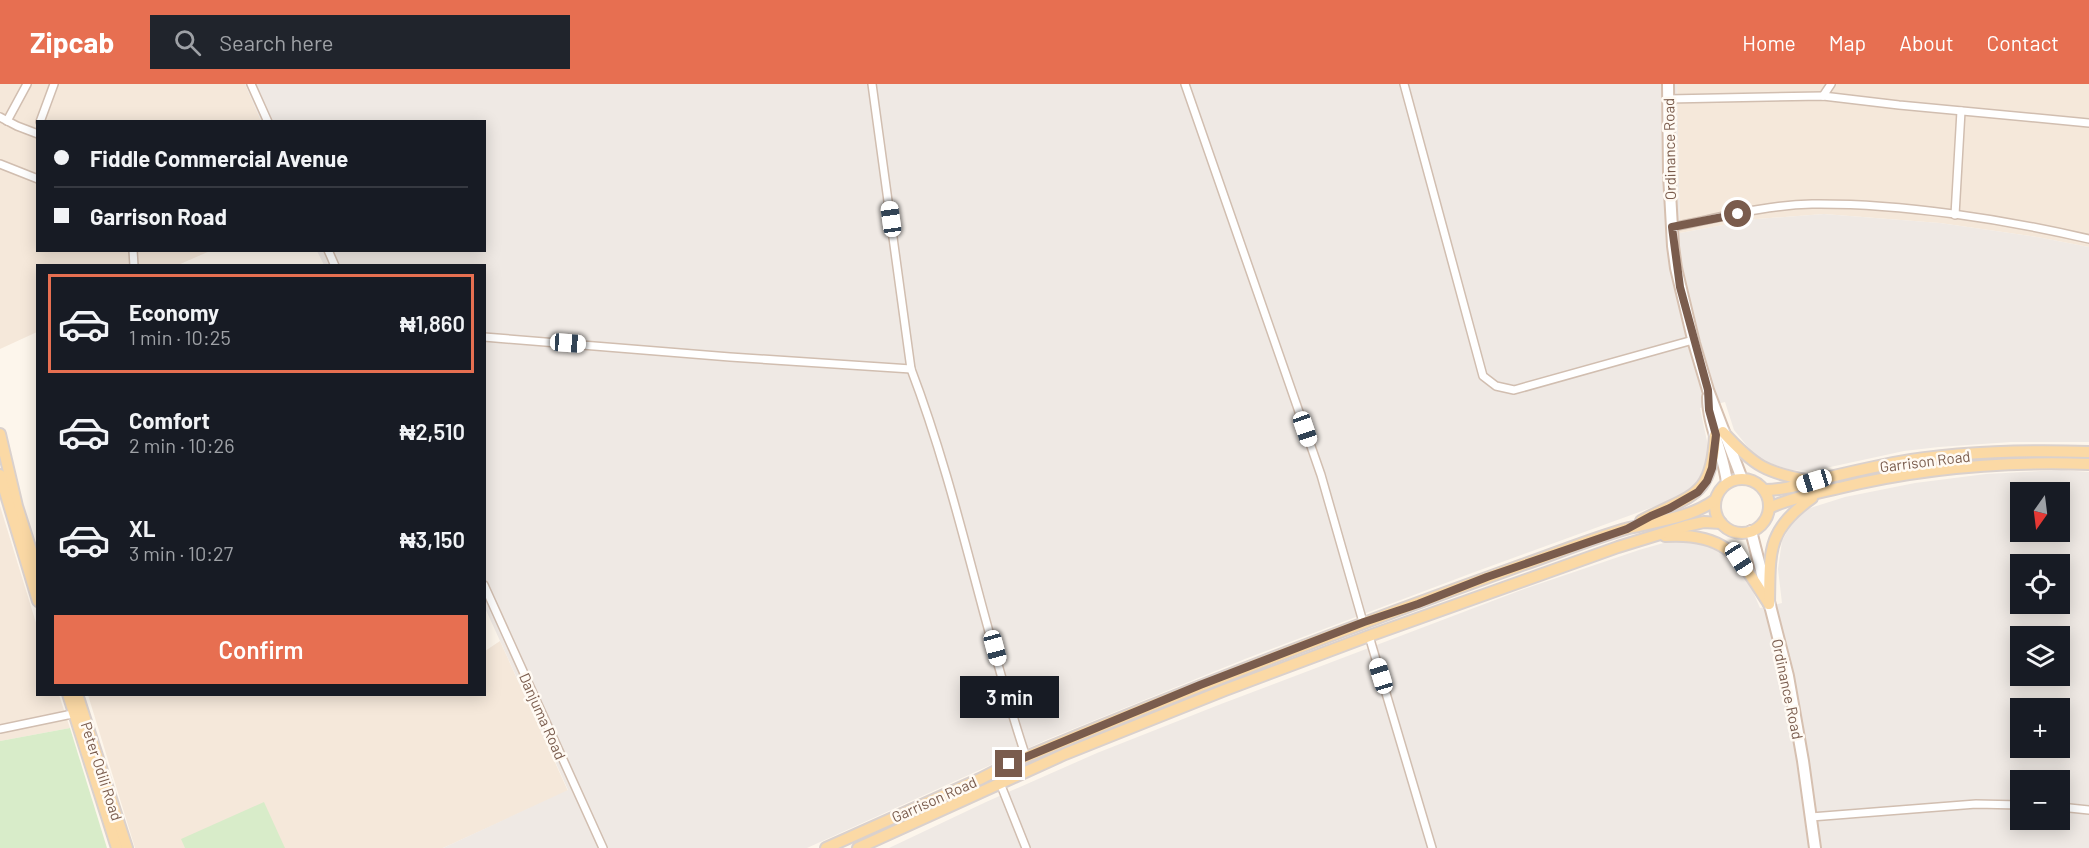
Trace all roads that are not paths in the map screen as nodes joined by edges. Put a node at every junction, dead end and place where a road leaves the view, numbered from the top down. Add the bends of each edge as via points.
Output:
1 (27, 84) edge
2 (54, 84) edge
3 (251, 84) edge
4 (872, 84) edge
5 (1185, 84) edge
6 (1404, 84) edge
7 (1668, 84) edge
8 (1831, 84) edge
9 (1823, 96) junction
10 (1668, 99) junction
11 (1960, 111) junction
12 (0, 117) edge
13 (40, 120) edge
14 (267, 120) edge
15 (7, 121) junction
16 (2089, 123) edge
17 (36, 131) edge
18 (0, 164) edge
19 (36, 178) edge
20 (1955, 215) junction
21 (1672, 227) junction
22 (2089, 239) edge
23 (486, 337) edge
24 (1693, 340) junction
25 (911, 369) junction
26 (0, 434) edge
27 (1720, 434) junction
28 (2089, 452) edge
29 (2089, 464) edge
30 (0, 475) edge
31 (1742, 479) junction
32 (1814, 481) junction
33 (1727, 483) junction
34 (1764, 490) junction
35 (2, 491) edge
36 (1818, 493) junction
37 (1715, 500) junction
38 (1769, 508) junction
39 (1720, 523) junction
40 (1627, 529) junction
41 (1751, 531) junction
42 (1647, 538) junction
43 (36, 566) edge
44 (486, 589) edge
45 (36, 595) edge
46 (1769, 604) junction
47 (1364, 622) junction
48 (1369, 636) junction
49 (69, 696) edge
50 (77, 696) edge
51 (78, 712) junction
52 (0, 729) edge
53 (1026, 757) junction
54 (1000, 783) junction
55 (2010, 805) edge
56 (2070, 808) edge
57 (2089, 810) edge
58 (1811, 817) junction
59 (117, 848) edge
60 (127, 848) edge
61 (603, 848) edge
62 (826, 848) edge
63 (858, 848) edge
64 (1026, 848) edge
65 (1432, 848) edge
66 (1815, 848) edge

1 - 15 street
2 - 13 street
3 - 14 street
4 - 25 street
5 - 47 street via 1321,475
6 - 24 street via 1483,376 1496,386 1514,390
7 - 10 street, Ordinance Road
8 - 9 street
9 - 10 street
9 - 11 street
10 - 21 street, Ordinance Road
11 - 16 street
11 - 20 street
12 - 15 street
15 - 17 street
18 - 19 street
20 - 21 street via 1811,204
20 - 22 street
21 - 24 street, Ordinance Road via 1676,268
23 - 25 street
24 - 27 street, Ordinance Road via 1717,411
25 - 53 street via 963,531
26 - 43 main road
27 - 31 street, Ordinance Road
27 - 32 main road via 1758,466 1781,476
27 - 33 street, Ordinance Road
27 - 40 main road via 1712,468 1698,492
28 - 32 main road, Garrison Road via 2047,450 1943,456
29 - 36 main road, Garrison Road via 1972,466 1895,476
30 - 35 main road
31 - 33 main road
31 - 34 main road via 1751,480
32 - 34 main road, Garrison Road
33 - 37 main road
34 - 38 main road
35 - 45 main road
36 - 38 main road, Garrison Road
36 - 46 main road via 1794,510 1773,542
37 - 39 main road
37 - 40 main road, Garrison Road via 1694,511
38 - 41 main road via 1762,524
39 - 41 main road via 1730,531
39 - 42 main road, Garrison Road via 1704,522
40 - 47 main road, Garrison Road
41 - 46 street, Ordinance Road
42 - 46 main road via 1687,536 1725,546 1739,559
42 - 48 main road, Garrison Road
44 - 61 street, Danjuma Road
46 - 58 street, Ordinance Road via 1788,676
47 - 53 main road, Garrison Road
48 - 54 main road, Garrison Road via 1135,725
48 - 65 street
49 - 51 main road, Peter Odili Road
50 - 51 main road, Peter Odili Road
51 - 52 street
51 - 59 main road, Peter Odili Road
51 - 60 main road, Peter Odili Road
53 - 62 main road, Garrison Road
54 - 63 main road, Garrison Road
54 - 64 street
55 - 58 street
56 - 57 street
58 - 66 street, Ordinance Road

